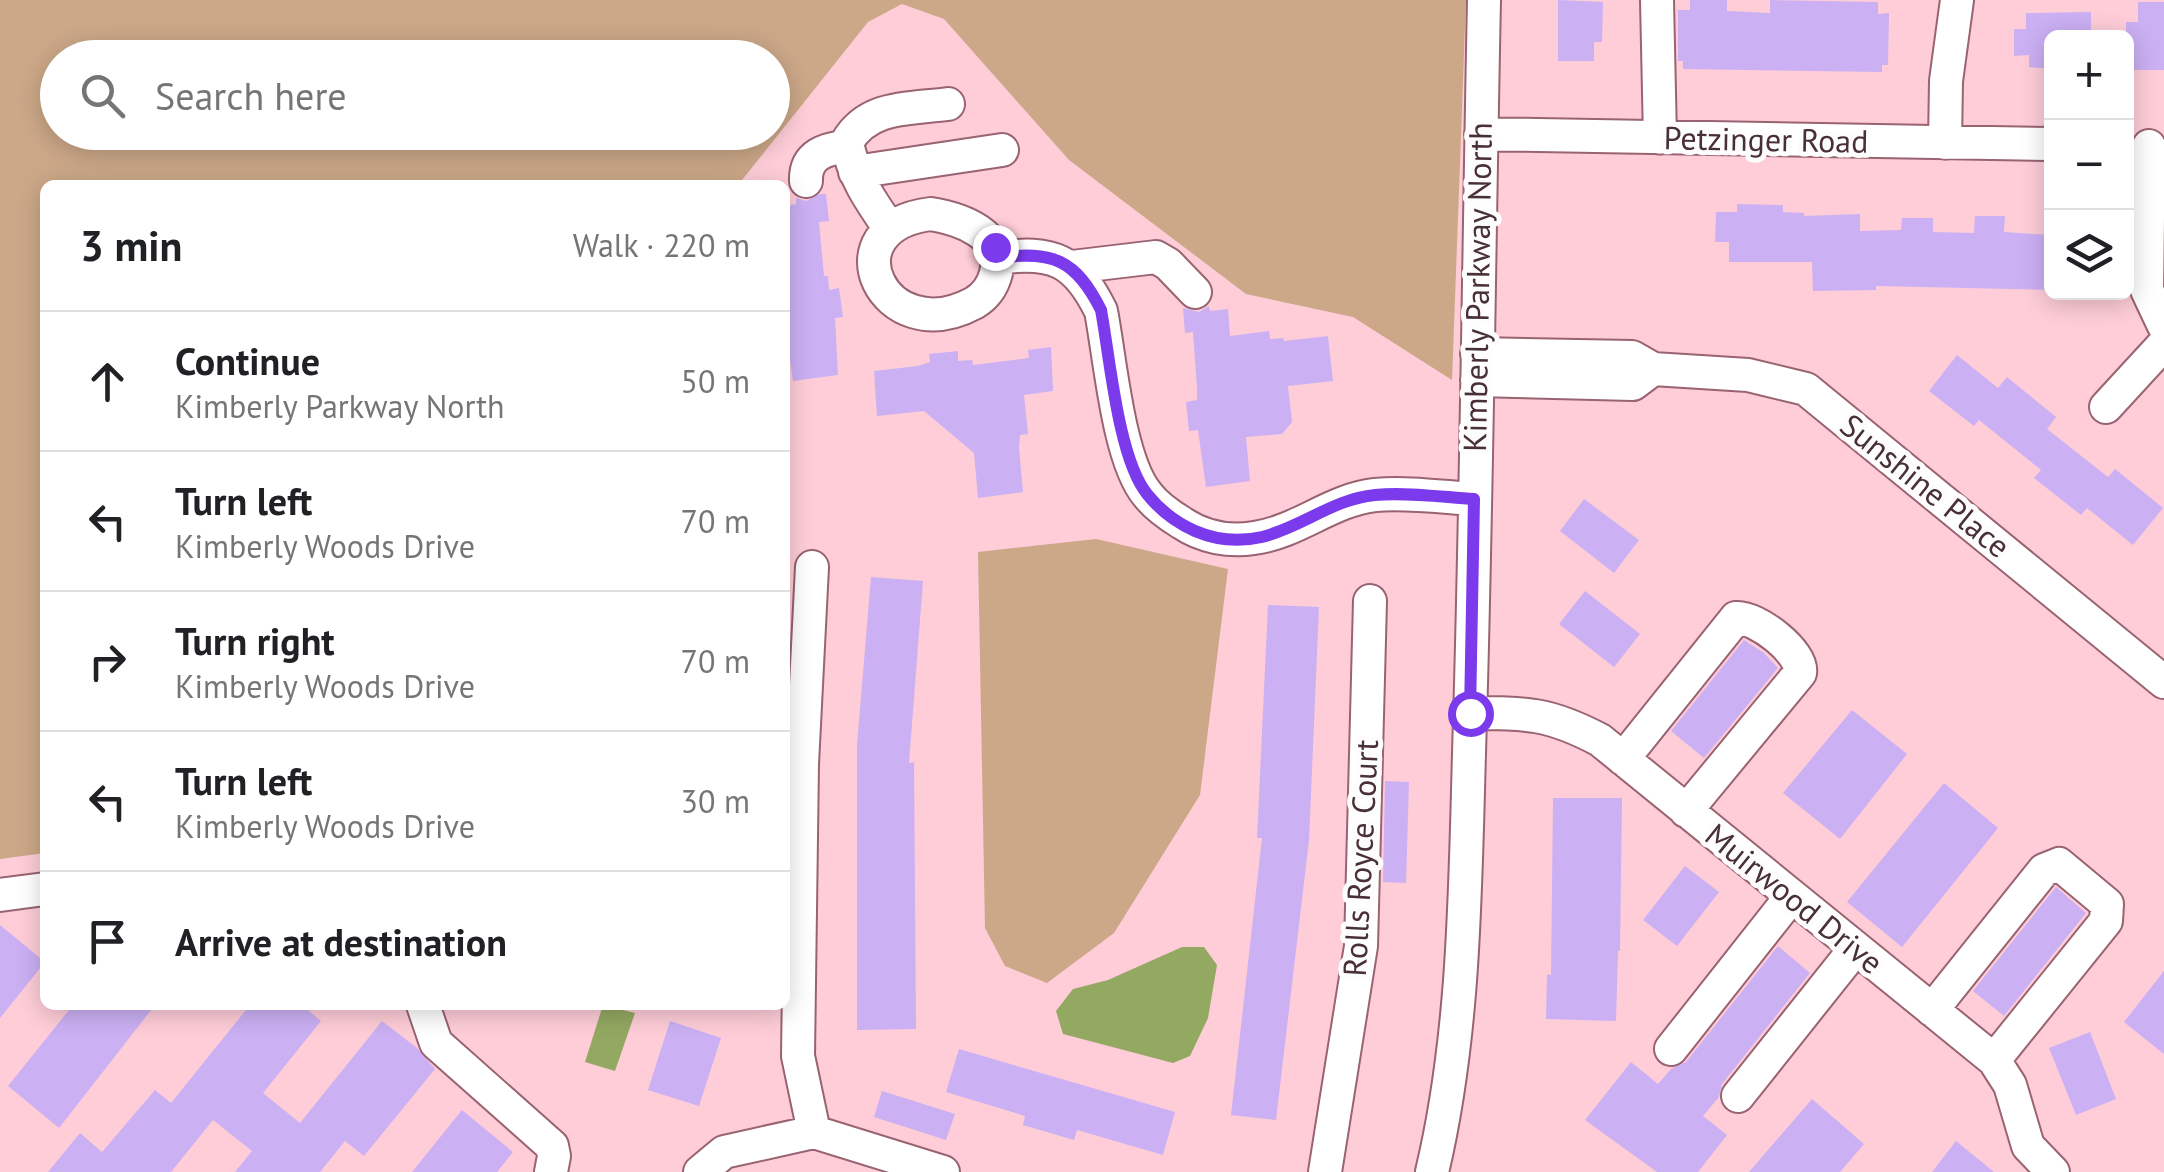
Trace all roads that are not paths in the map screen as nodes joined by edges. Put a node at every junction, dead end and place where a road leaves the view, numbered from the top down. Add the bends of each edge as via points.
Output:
1 (1484, 0) edge
2 (1657, 0) edge
3 (1957, 0) edge
4 (948, 104) dead end
5 (1481, 134) junction
6 (1660, 138) junction
7 (1945, 143) junction
8 (2044, 144) edge
9 (2147, 146) edge
10 (1002, 150) dead end
11 (851, 159) junction
12 (806, 180) dead end
13 (890, 229) junction
14 (997, 258) junction
15 (1072, 267) junction
16 (1196, 292) dead end
17 (2164, 326) edge
18 (2164, 344) edge
19 (1477, 367) junction
20 (2106, 407) dead end
21 (1474, 499) junction
22 (812, 567) dead end
23 (1370, 601) dead end
24 (2164, 682) edge
25 (1470, 713) junction
26 (1623, 759) junction
27 (1686, 812) junction
28 (794, 852) edge
29 (40, 890) edge
30 (0, 895) edge
31 (1791, 897) junction
32 (1855, 949) junction
33 (425, 1010) edge
34 (1932, 1010) junction
35 (1670, 1048) dead end
36 (1994, 1060) junction
37 (1738, 1096) dead end
38 (814, 1132) junction
39 (550, 1172) edge
40 (700, 1172) edge
41 (943, 1172) edge
42 (1325, 1172) edge
43 (1432, 1172) edge
44 (2052, 1172) edge

1 - 5 street, Kimberly Parkway North
2 - 6 street
3 - 7 street
4 - 11 street via 882,112 856,126 846,142
5 - 6 street, Petzinger Road
5 - 19 street, Kimberly Parkway North
6 - 7 street, Petzinger Road
7 - 8 street, Petzinger Road
9 - 17 street via 2148,290
10 - 11 street
11 - 12 street via 827,149 812,158
11 - 13 street
13 - 14 street via 918,216 950,217 984,235
13 - 14 street via 873,259 876,282 896,304 924,315 976,302 993,282
14 - 15 street via 1048,256
15 - 16 street via 1156,257
15 - 21 street via 1101,310 1131,464 1144,492 1190,528 1233,540 1256,538 1376,495
18 - 20 street
19 - 21 street, Kimberly Parkway North
19 - 24 street, Sunshine Place via 1632,356 1654,369 1748,375 1806,389
21 - 25 street, Kimberly Parkway North
22 - 28 street
23 - 42 street, Rolls Royce Court via 1361,946
25 - 26 street, Muirwood Drive via 1562,720
25 - 43 street, Kimberly Parkway North via 1463,946
26 - 27 street, Muirwood Drive
26 - 27 street via 1736,618 1758,624 1797,655 1800,674
27 - 31 street, Muirwood Drive
28 - 38 street via 798,1056
29 - 30 street
31 - 32 street, Muirwood Drive
31 - 35 street
32 - 34 street, Muirwood Drive
32 - 37 street
33 - 39 street via 436,1043 552,1146
34 - 36 street, Muirwood Drive
34 - 36 street via 2044,870 2058,864 2107,904 2106,920
36 - 44 street, Muirwood Drive via 2010,1085 2028,1146
38 - 40 street via 724,1152
38 - 41 street

